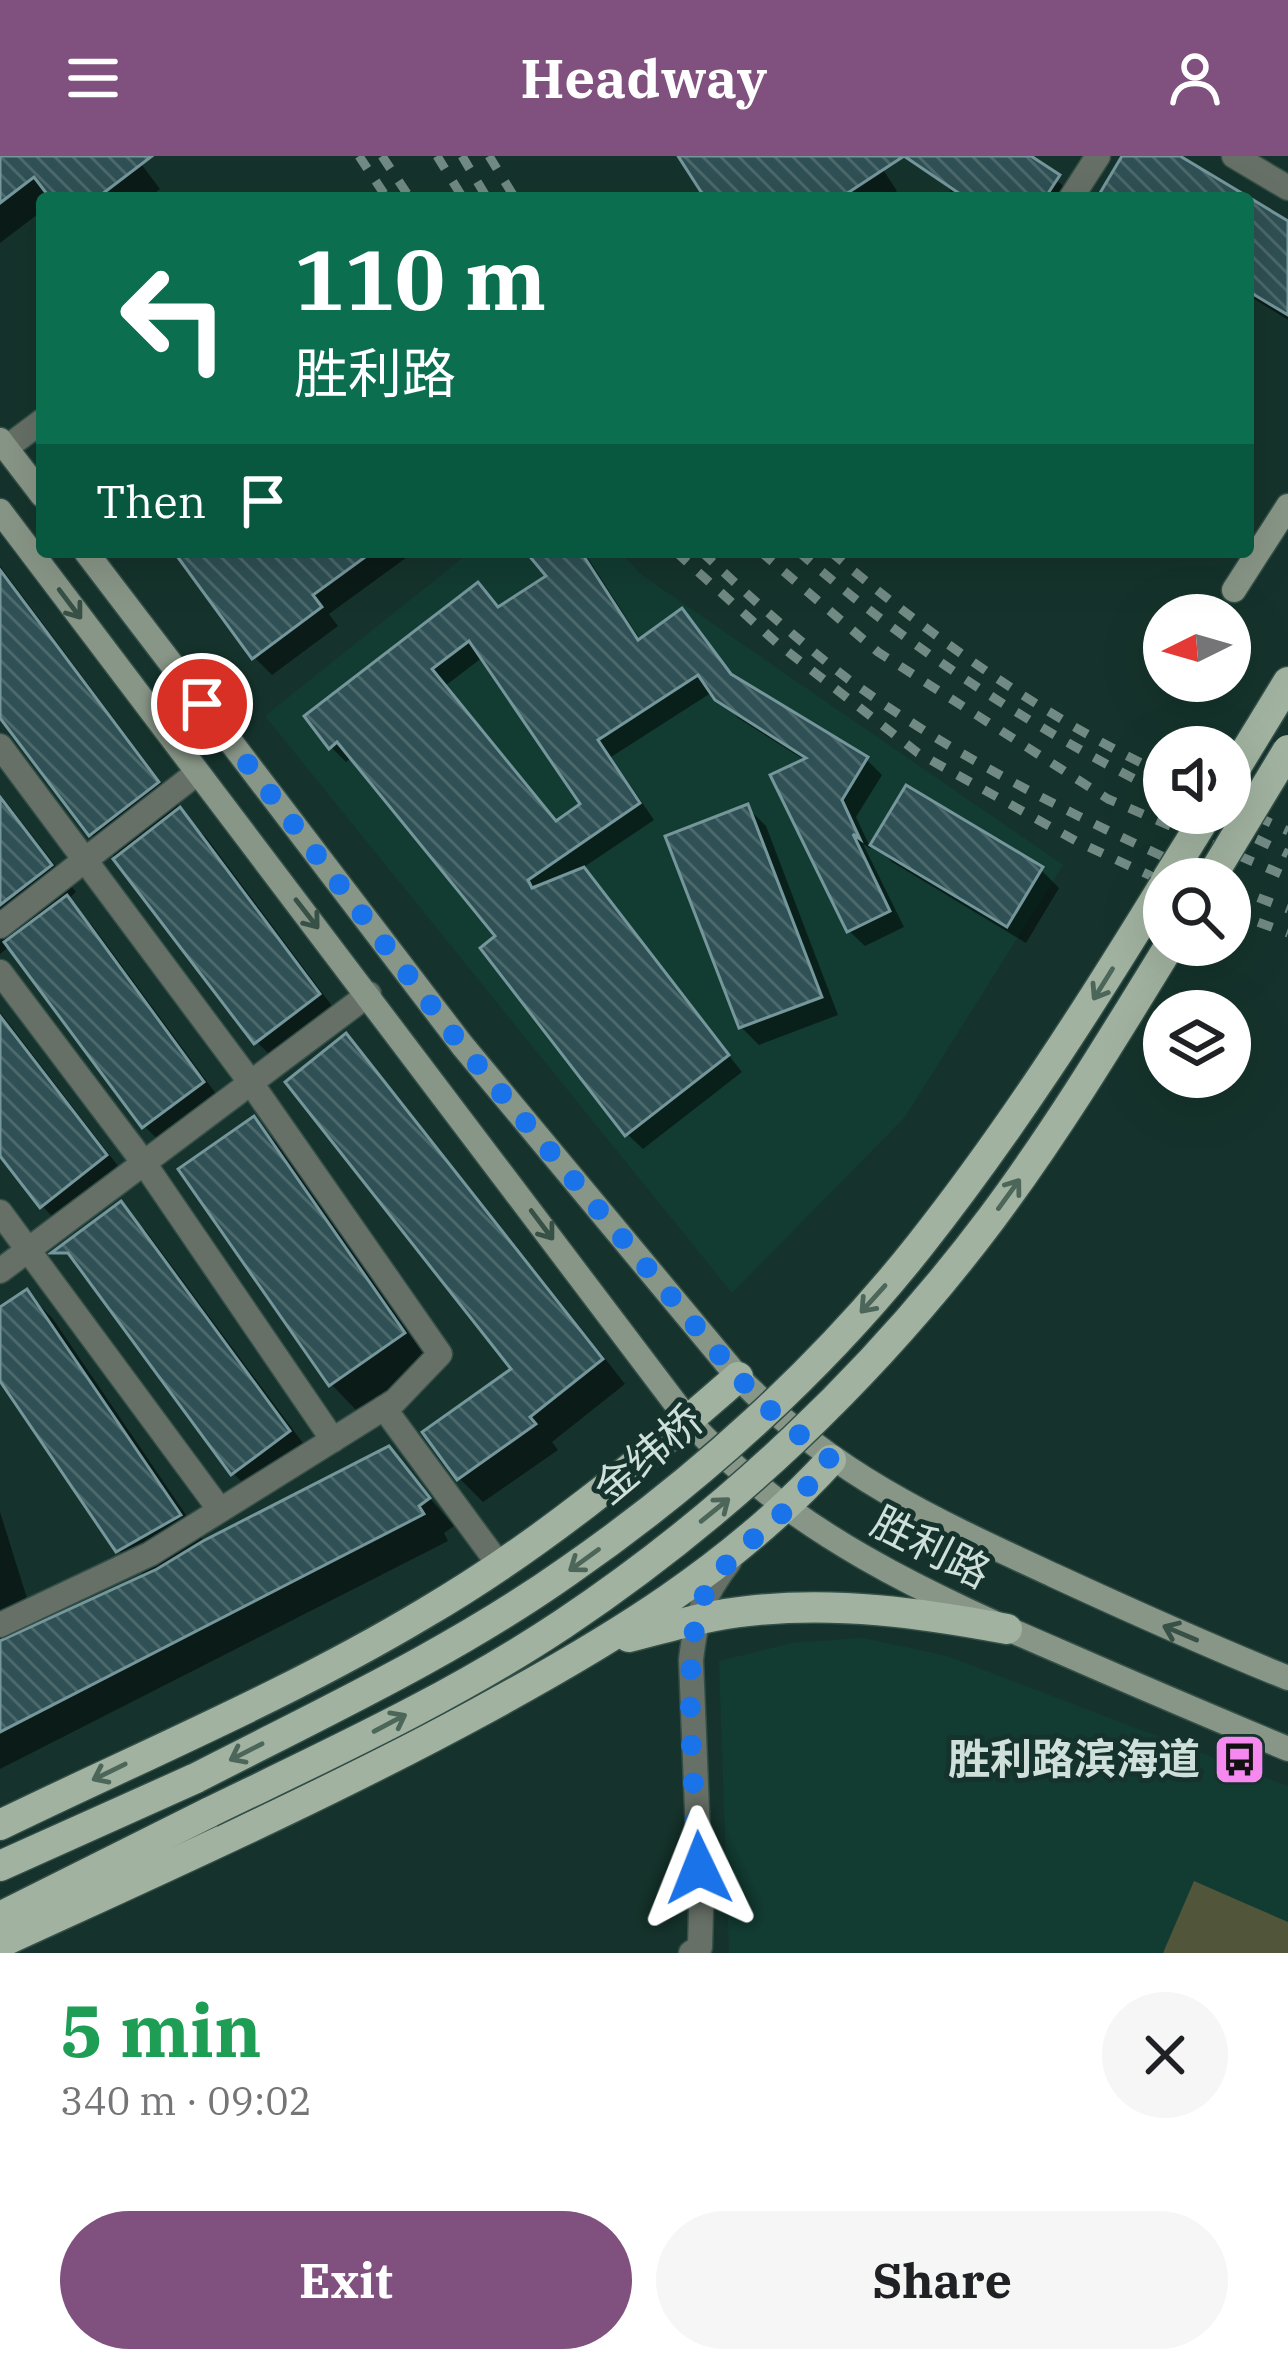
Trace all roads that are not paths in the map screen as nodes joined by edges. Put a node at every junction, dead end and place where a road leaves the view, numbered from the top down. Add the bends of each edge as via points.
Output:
1 (1234, 156) edge
2 (1096, 157) edge
3 (1288, 188) edge
4 (1075, 192) edge
5 (36, 425) edge
6 (3, 444) edge
7 (36, 487) edge
8 (1288, 506) edge
9 (0, 511) edge
10 (91, 558) edge
11 (1234, 590) dead end
12 (1288, 682) edge
13 (1251, 743) edge
14 (0, 746) edge
15 (1288, 750) edge
16 (197, 773) junction
17 (1223, 858) edge
18 (86, 861) junction
19 (1143, 919) edge
20 (0, 926) edge
21 (1157, 966) edge
22 (0, 972) edge
23 (370, 994) junction
24 (250, 1083) junction
25 (144, 1163) junction
26 (0, 1212) edge
27 (28, 1250) junction
28 (0, 1271) edge
29 (738, 1377) junction
30 (384, 1408) junction
31 (688, 1420) junction
32 (333, 1440) junction
33 (831, 1460) junction
34 (220, 1510) junction
35 (786, 1510) junction
36 (738, 1550) junction
37 (500, 1566) junction
38 (696, 1621) junction
39 (0, 1625) edge
40 (1007, 1629) junction
41 (606, 1642) junction
42 (1288, 1678) edge
43 (1288, 1749) edge
44 (0, 1825) edge
45 (0, 1866) edge
46 (0, 1917) edge
47 (0, 1943) edge
48 (692, 1953) edge

1 - 3 street
2 - 4 street
5 - 6 street
6 - 7 main road
8 - 11 main road
9 -> 16 main road, 胜利路
10 - 29 main road, 胜利路 via 462,1046
12 - 13 main road
14 - 18 street
15 - 17 main road, bridge
16 - 18 street
16 -> 23 main road, 胜利路
18 - 20 street
18 - 24 street
19 -> 45 main road, 金纬桥, bridge via 968,1182 874,1299 655,1506 514,1608 395,1676
46 -> 21 main road, 金纬桥, bridge via 503,1662 727,1501 942,1281 1028,1168
22 - 25 street
23 - 24 street
23 -> 31 main road, 胜利路
24 - 25 street
24 - 30 street via 440,1354
25 - 27 street
25 - 32 street
26 - 27 street
27 - 28 street
27 - 34 street
29 - 31 main road
29 - 33 main road, 胜利路
30 - 32 street
30 - 37 street
31 - 35 main road, 胜利路
31 - 37 main road
32 - 34 street
33 - 35 main road
42 -> 33 main road, 胜利路 via 938,1523
34 - 39 street via 150,1554
35 - 36 main road
35 - 40 main road, 胜利路 via 862,1558
36 - 38 street via 704,1594
36 - 41 main road
37 -> 44 main road via 317,1671
38 - 40 main road via 845,1606
38 - 41 main road
38 - 48 street via 700,1947
40 - 43 main road, 胜利路
41 - 47 main road via 317,1797

